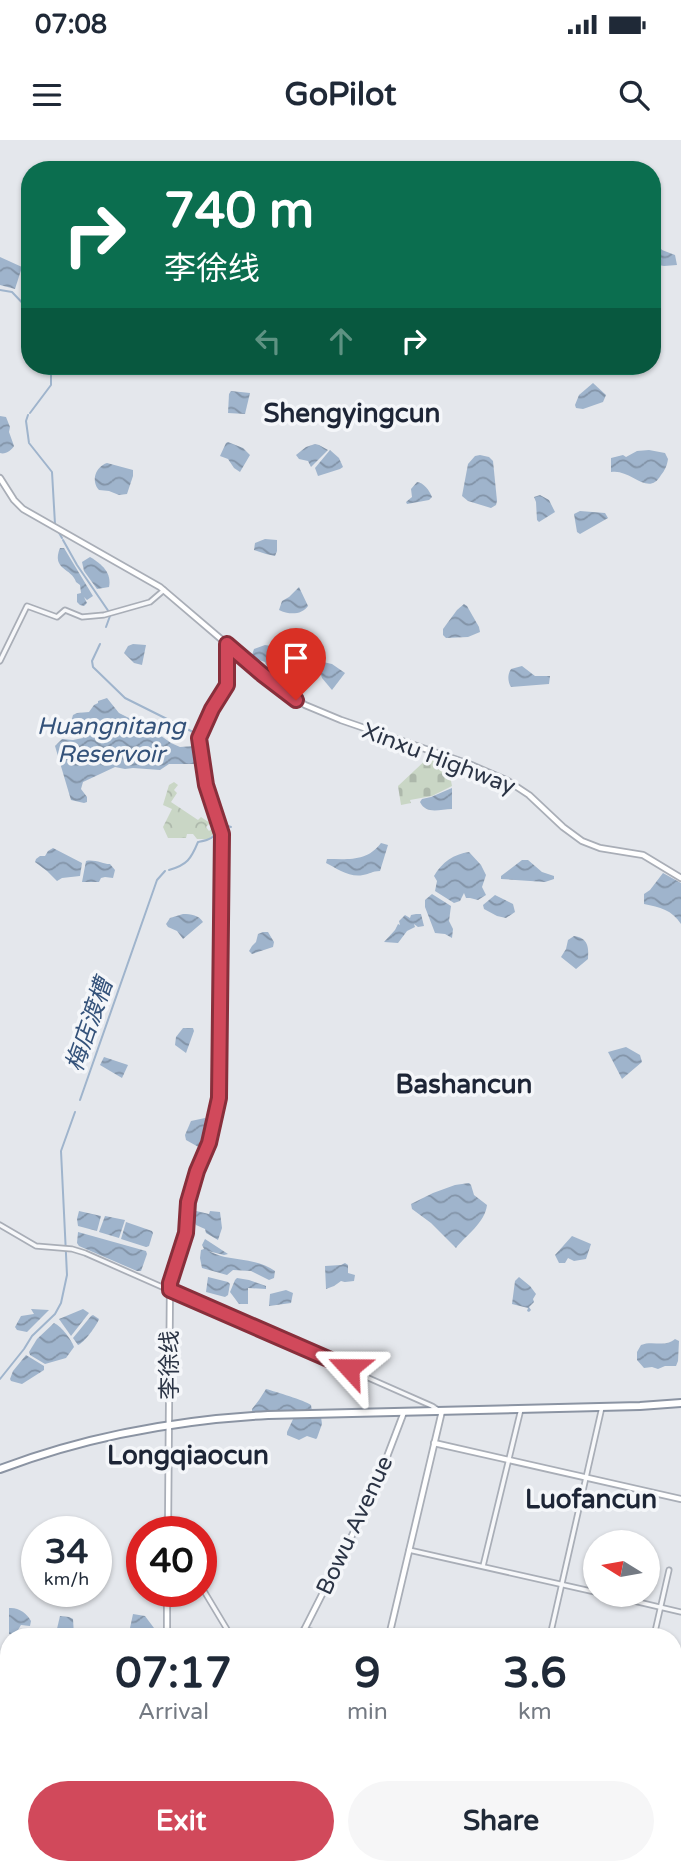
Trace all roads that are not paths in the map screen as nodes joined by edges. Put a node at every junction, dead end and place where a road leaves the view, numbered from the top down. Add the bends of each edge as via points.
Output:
1 (0, 478) edge
2 (164, 590) junction
3 (227, 644) junction
4 (0, 661) edge
5 (681, 878) edge
6 (0, 1225) edge
7 (170, 1290) junction
8 (681, 1403) edge
9 (602, 1407) junction
10 (520, 1409) junction
11 (440, 1411) junction
12 (404, 1412) junction
13 (169, 1424) junction
14 (435, 1442) junction
15 (509, 1458) junction
16 (0, 1469) edge
17 (587, 1476) junction
18 (681, 1498) edge
19 (168, 1516) edge
20 (409, 1550) junction
21 (483, 1566) junction
22 (669, 1570) dead end
23 (562, 1584) junction
24 (583, 1589) edge
25 (167, 1607) edge
26 (214, 1607) edge
27 (656, 1607) edge
28 (660, 1608) junction
29 (681, 1612) edge
30 (167, 1628) edge
31 (226, 1628) edge
32 (305, 1628) edge
33 (391, 1628) edge
34 (552, 1628) edge
35 (656, 1628) edge

1 - 2 main road, Xinxu Highway via 23,509
2 - 3 main road, Xinxu Highway
2 - 4 street via 150,602 104,615 82,617 64,610 57,617 27,606
3 - 5 main road, Xinxu Highway via 309,707 508,781 579,839 643,856
3 - 7 main road, 李徐线 via 227,685 199,738 206,785 221,830 219,1098 188,1202 186,1233
6 - 7 street via 36,1246 85,1253
7 - 11 street
7 - 13 main road, 李徐线
8 - 9 highway
9 - 10 highway
9 - 17 street
10 - 11 highway
10 - 15 street
11 - 12 highway
11 - 14 main road
12 - 13 highway via 255,1416
12 - 32 main road, Bowu Avenue via 372,1496
13 - 16 highway via 91,1440
13 - 19 main road, 李徐线
14 - 15 main road
14 - 20 main road
15 - 17 main road
15 - 21 street
17 - 18 main road
17 - 23 street
20 - 21 street
20 - 33 main road
21 - 23 street
22 - 28 street
23 - 24 street
23 - 34 street
25 - 30 main road
26 - 31 street
27 - 28 street
28 - 29 street
28 - 35 street

